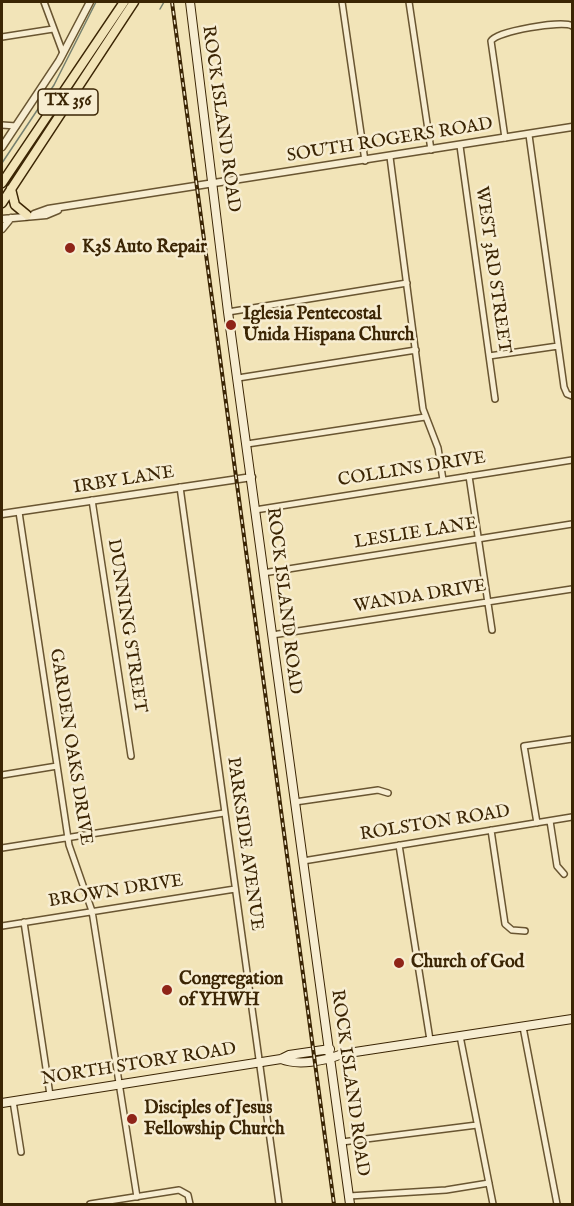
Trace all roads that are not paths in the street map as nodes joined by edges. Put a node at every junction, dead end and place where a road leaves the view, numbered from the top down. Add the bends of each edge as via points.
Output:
1 (44, 2) edge
2 (90, 2) edge
3 (124, 2) edge
4 (134, 2) edge
5 (190, 2) edge
6 (342, 2) edge
7 (409, 2) edge
8 (573, 26) edge
9 (53, 29) junction
10 (2, 37) edge
11 (63, 53) junction
12 (2, 125) edge
13 (16, 126) junction
14 (573, 127) edge
15 (529, 135) junction
16 (506, 138) junction
17 (460, 146) junction
18 (2, 147) edge
19 (431, 150) junction
20 (390, 157) junction
21 (365, 161) junction
22 (2, 183) edge
23 (213, 184) junction
24 (11, 187) junction
25 (2, 202) edge
26 (30, 215) junction
27 (12, 218) junction
28 (2, 219) edge
29 (2, 229) edge
30 (407, 284) junction
31 (228, 312) junction
32 (558, 346) junction
33 (416, 350) junction
34 (489, 356) junction
35 (238, 378) junction
36 (573, 396) edge
37 (495, 399) dead end
38 (425, 417) junction
39 (247, 444) junction
40 (573, 460) edge
41 (469, 476) junction
42 (252, 477) junction
43 (443, 480) junction
44 (180, 487) junction
45 (92, 500) junction
46 (255, 510) junction
47 (19, 512) junction
48 (2, 514) edge
49 (573, 524) edge
50 (478, 539) junction
51 (263, 573) junction
52 (573, 589) edge
53 (488, 601) junction
54 (492, 630) dead end
55 (272, 635) junction
56 (573, 739) edge
57 (131, 756) dead end
58 (57, 766) junction
59 (2, 775) edge
60 (388, 793) dead end
61 (295, 802) junction
62 (224, 813) junction
63 (573, 817) edge
64 (550, 821) junction
65 (537, 823) junction
66 (491, 830) junction
67 (68, 837) junction
68 (399, 845) junction
69 (2, 848) edge
70 (303, 861) junction
71 (564, 874) dead end
72 (235, 889) junction
73 (92, 911) junction
74 (24, 922) junction
75 (2, 926) edge
76 (525, 931) dead end
77 (573, 1019) edge
78 (523, 1027) junction
79 (460, 1036) junction
80 (430, 1040) junction
81 (330, 1049) junction
82 (342, 1054) junction
83 (331, 1058) junction
84 (281, 1059) junction
85 (258, 1062) junction
86 (119, 1084) junction
87 (50, 1095) junction
88 (13, 1101) junction
89 (2, 1103) edge
90 (477, 1125) junction
91 (342, 1142) junction
92 (21, 1152) dead end
93 (489, 1183) junction
94 (137, 1197) junction
95 (350, 1200) edge
96 (105, 1203) edge
97 (90, 1204) edge
98 (190, 1204) edge
99 (279, 1204) edge
100 (493, 1204) edge
101 (557, 1204) edge

1 - 9 street
2 - 11 street
3 - 22 main road, TX 356
4 - 24 main road, TX 356
5 - 23 main road, ROCK ISLAND ROAD
6 - 21 street
7 - 19 street
8 - 16 street via 565,23 497,34 491,41
9 - 10 street
9 - 11 street
11 - 13 street
12 - 13 street
13 - 18 street
14 - 15 street, SOUTH ROGERS ROAD
15 - 16 street, SOUTH ROGERS ROAD
15 - 32 street
16 - 17 street, SOUTH ROGERS ROAD
17 - 19 street, SOUTH ROGERS ROAD
17 - 34 street, WEST 3RD STREET
19 - 20 street, SOUTH ROGERS ROAD
20 - 21 street, SOUTH ROGERS ROAD
20 - 30 street
21 - 23 street, SOUTH ROGERS ROAD
23 - 26 street, SOUTH ROGERS ROAD
23 - 31 main road, ROCK ISLAND ROAD
24 - 25 main road, TX 356
24 - 26 main road via 15,205
26 - 27 street, SOUTH ROGERS ROAD
27 - 28 street, SOUTH ROGERS ROAD
27 - 29 street
30 - 31 street
30 - 33 street
31 - 35 main road, ROCK ISLAND ROAD
32 - 34 street
32 - 36 street via 564,387
33 - 35 street
33 - 38 street
34 - 37 street, WEST 3RD STREET
35 - 39 main road, ROCK ISLAND ROAD
38 - 39 street
38 - 43 street via 437,445
39 - 42 main road, ROCK ISLAND ROAD
40 - 41 street, COLLINS DRIVE
41 - 43 street, COLLINS DRIVE
41 - 50 street
42 - 44 street, IRBY LANE
42 - 46 main road, ROCK ISLAND ROAD
43 - 46 street, COLLINS DRIVE
44 - 45 street, IRBY LANE
44 - 62 street, PARKSIDE AVENUE
45 - 47 street, IRBY LANE
45 - 57 street, DUNNING STREET
46 - 51 main road, ROCK ISLAND ROAD
47 - 48 street, IRBY LANE
47 - 58 street, GARDEN OAKS DRIVE
49 - 50 street, LESLIE LANE
50 - 51 street, LESLIE LANE
50 - 53 street
51 - 55 main road, ROCK ISLAND ROAD
52 - 53 street, WANDA DRIVE
53 - 54 street
53 - 55 street, WANDA DRIVE
55 - 61 main road, ROCK ISLAND ROAD
56 - 65 street via 524,746
58 - 59 street
58 - 67 street, GARDEN OAKS DRIVE
60 - 61 street via 378,790
61 - 70 main road, ROCK ISLAND ROAD
62 - 67 street
62 - 72 street, PARKSIDE AVENUE
63 - 64 street, ROLSTON ROAD
64 - 65 street, ROLSTON ROAD
64 - 71 street via 557,866
65 - 66 street, ROLSTON ROAD
66 - 68 street, ROLSTON ROAD
66 - 76 street via 505,924 512,930
67 - 69 street
67 - 73 street, GARDEN OAKS DRIVE
68 - 70 street, ROLSTON ROAD
68 - 80 street
70 - 81 main road, ROCK ISLAND ROAD
72 - 73 street, BROWN DRIVE
72 - 85 street, PARKSIDE AVENUE
73 - 74 street, BROWN DRIVE
73 - 86 street, GARDEN OAKS DRIVE
74 - 75 street, BROWN DRIVE
74 - 87 street
77 - 78 main road, NORTH STORY ROAD
78 - 79 main road, NORTH STORY ROAD
78 - 101 street
79 - 80 main road, NORTH STORY ROAD
79 - 90 street
80 - 82 main road, NORTH STORY ROAD
81 - 82 main road
81 - 83 main road, ROCK ISLAND ROAD
81 - 84 main road, NORTH STORY ROAD
82 - 83 main road, NORTH STORY ROAD
83 - 84 main road, NORTH STORY ROAD via 290,1063
83 - 91 main road, ROCK ISLAND ROAD
84 - 85 main road, NORTH STORY ROAD
85 - 86 main road, NORTH STORY ROAD
85 - 99 street, PARKSIDE AVENUE
86 - 87 main road, NORTH STORY ROAD
86 - 94 street, GARDEN OAKS DRIVE
87 - 88 main road, NORTH STORY ROAD
88 - 89 main road, NORTH STORY ROAD
88 - 92 street
90 - 91 street
90 - 93 street
91 - 95 main road, ROCK ISLAND ROAD
93 - 95 street
93 - 100 street
94 - 96 street
94 - 98 street via 183,1191
96 - 97 street

